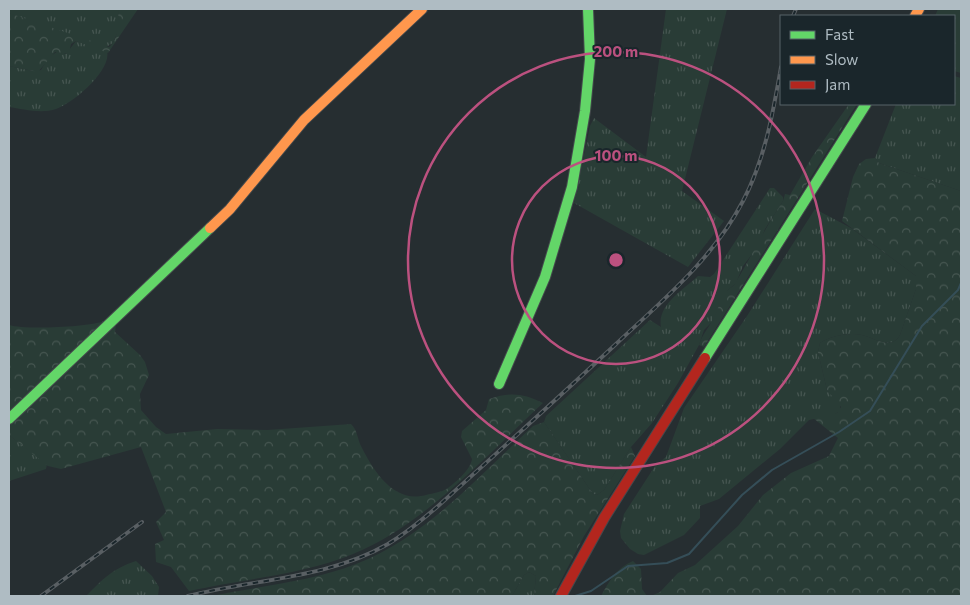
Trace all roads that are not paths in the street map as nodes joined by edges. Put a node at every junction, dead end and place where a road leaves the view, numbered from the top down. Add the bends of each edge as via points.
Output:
1 (422, 9) edge
2 (588, 9) edge
3 (865, 105) edge
4 (499, 384) dead end
5 (9, 419) edge
6 (561, 596) edge

1 - 5 street via 304,120 230,210
2 - 4 street via 590,59 572,187 545,277
3 - 6 street via 604,518

